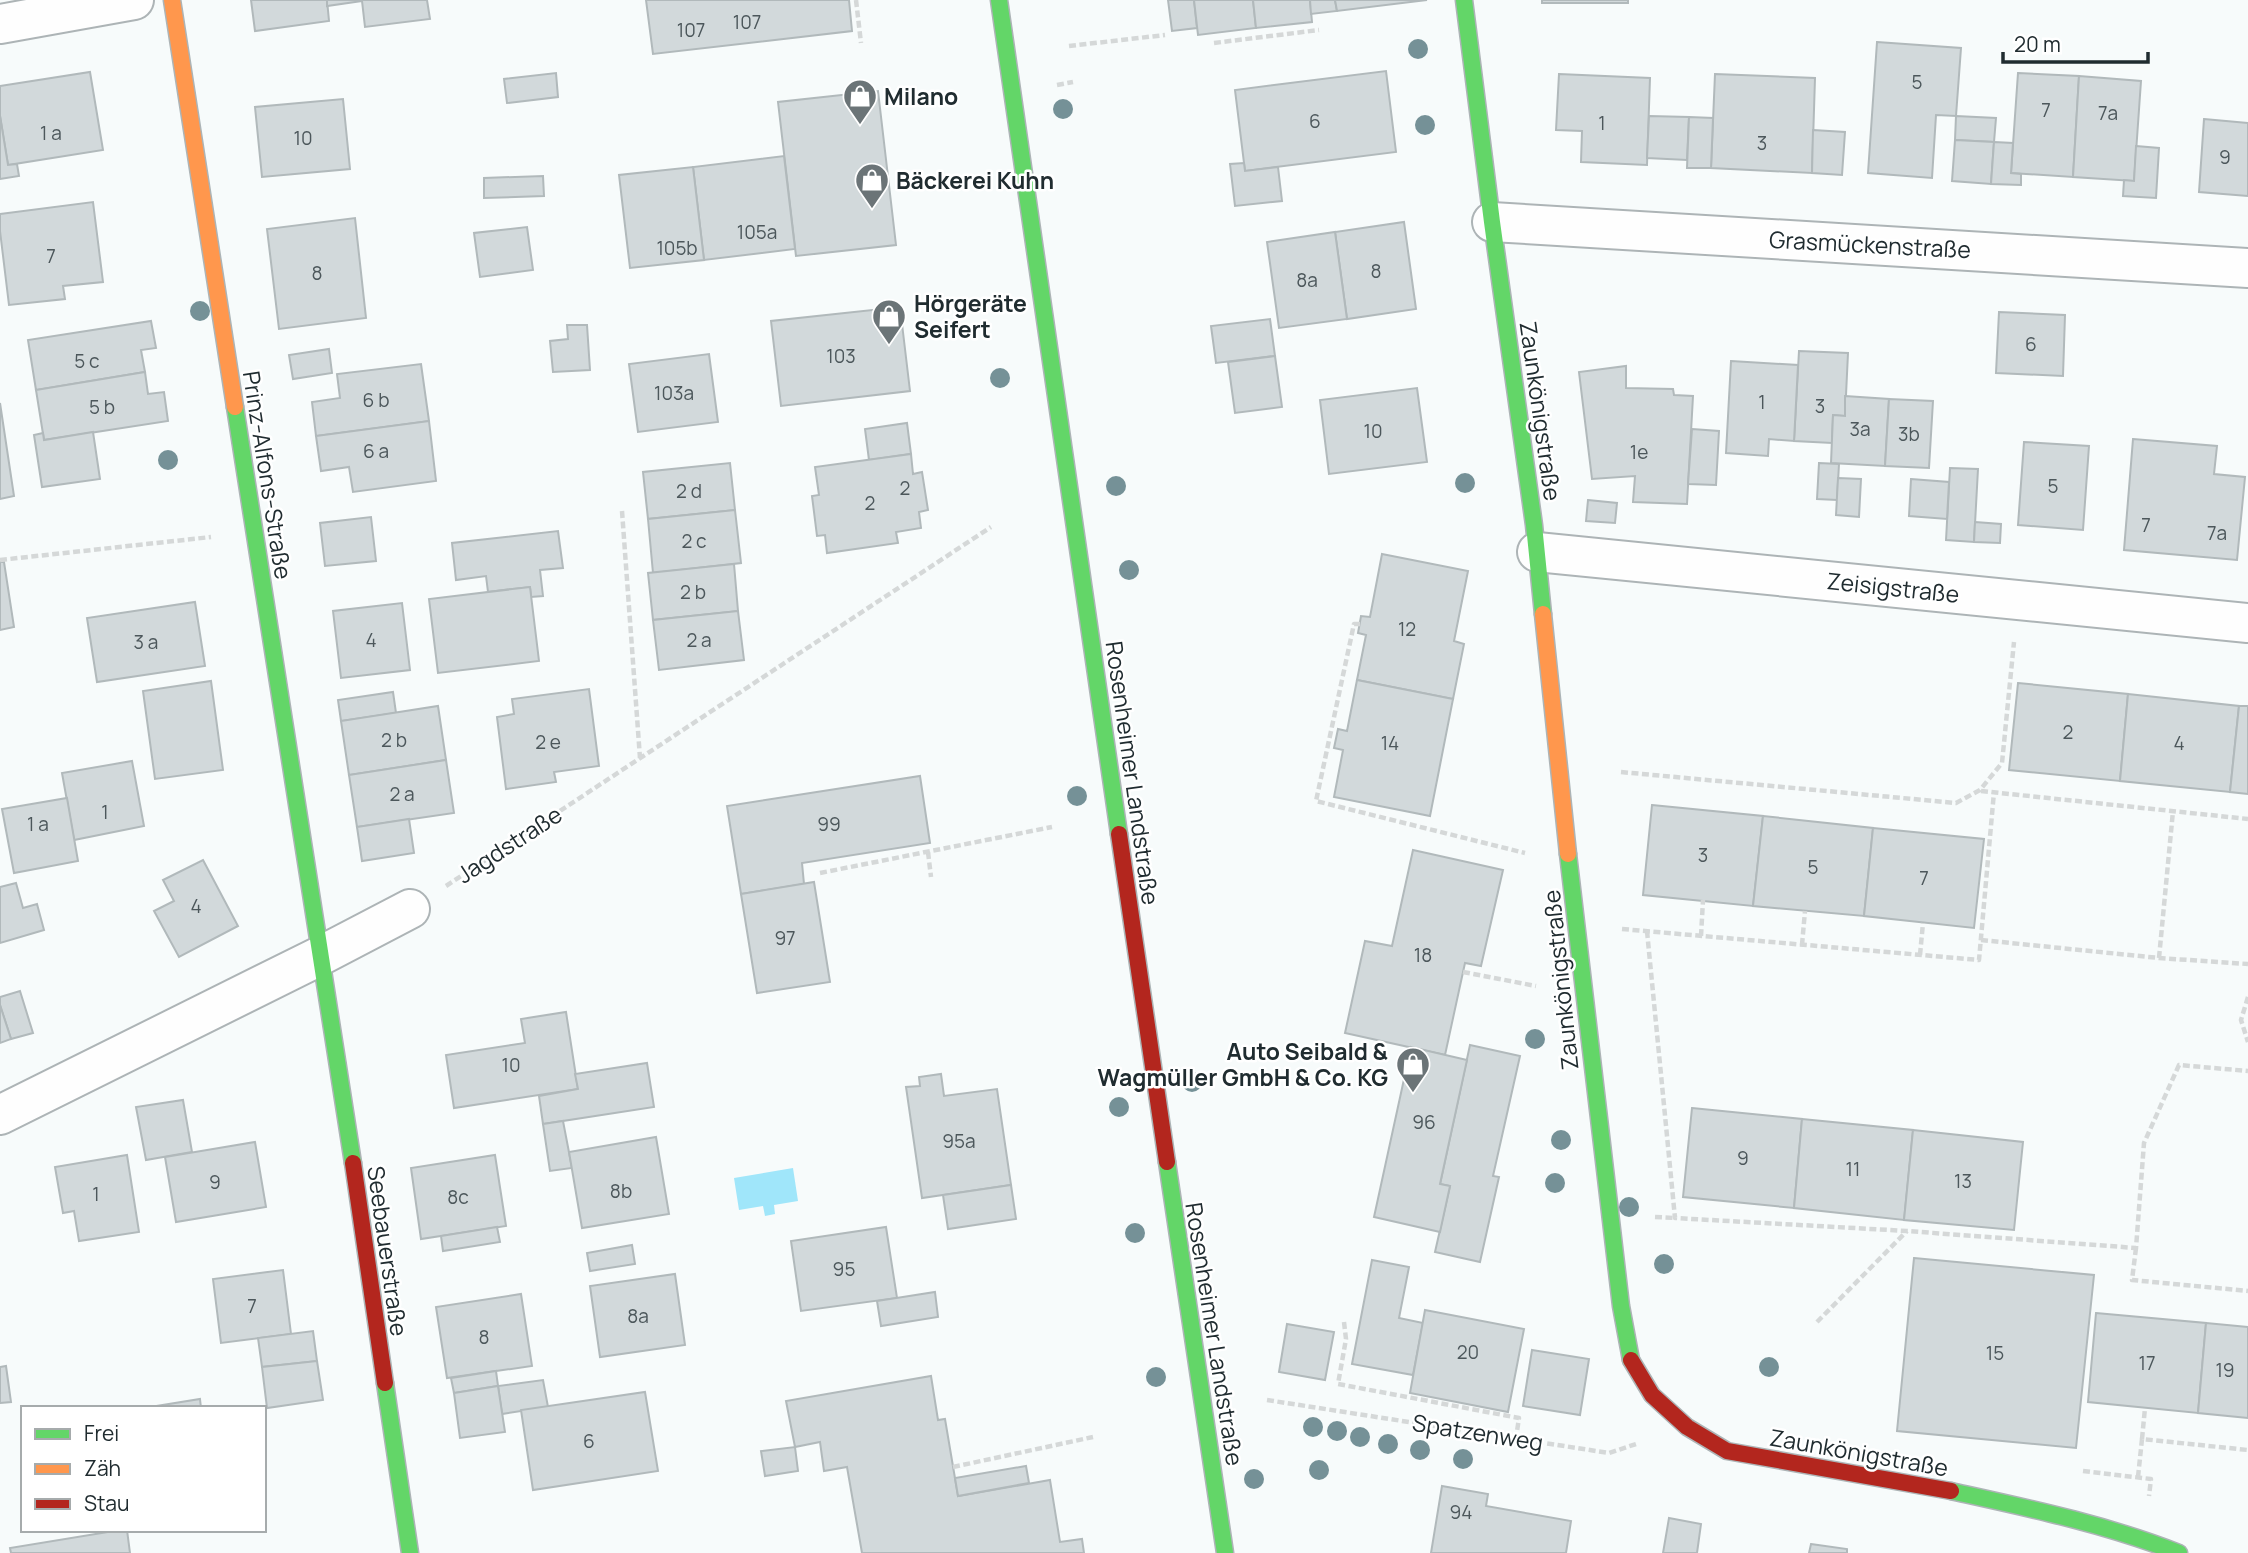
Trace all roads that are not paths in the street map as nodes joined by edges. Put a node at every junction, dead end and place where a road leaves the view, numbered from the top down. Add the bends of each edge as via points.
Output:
1 (134, 0) edge
2 (172, 0) edge
3 (999, 0) edge
4 (1464, 0) edge
5 (0, 24) edge
6 (1492, 222) junction
7 (2248, 268) edge
8 (1537, 552) junction
9 (2248, 622) edge
10 (410, 909) road end
11 (320, 956) junction
12 (0, 1115) edge
13 (411, 1553) edge
14 (1225, 1553) edge
15 (2179, 1553) edge

1 - 5 street
2 - 11 street, Prinz-Alfons-Straße
3 - 14 street, Rosenheimer Landstraße
4 - 6 street, Zaunkönigstraße
6 - 7 street, Grasmückenstraße
6 - 8 street, Zaunkönigstraße
8 - 9 street, Zeisigstraße
8 - 15 street, Zaunkönigstraße via 1619,1294 1630,1357 1652,1395 1687,1427 1727,1451 2070,1517
10 - 11 street
11 - 12 street
11 - 13 street, Seebauerstraße

